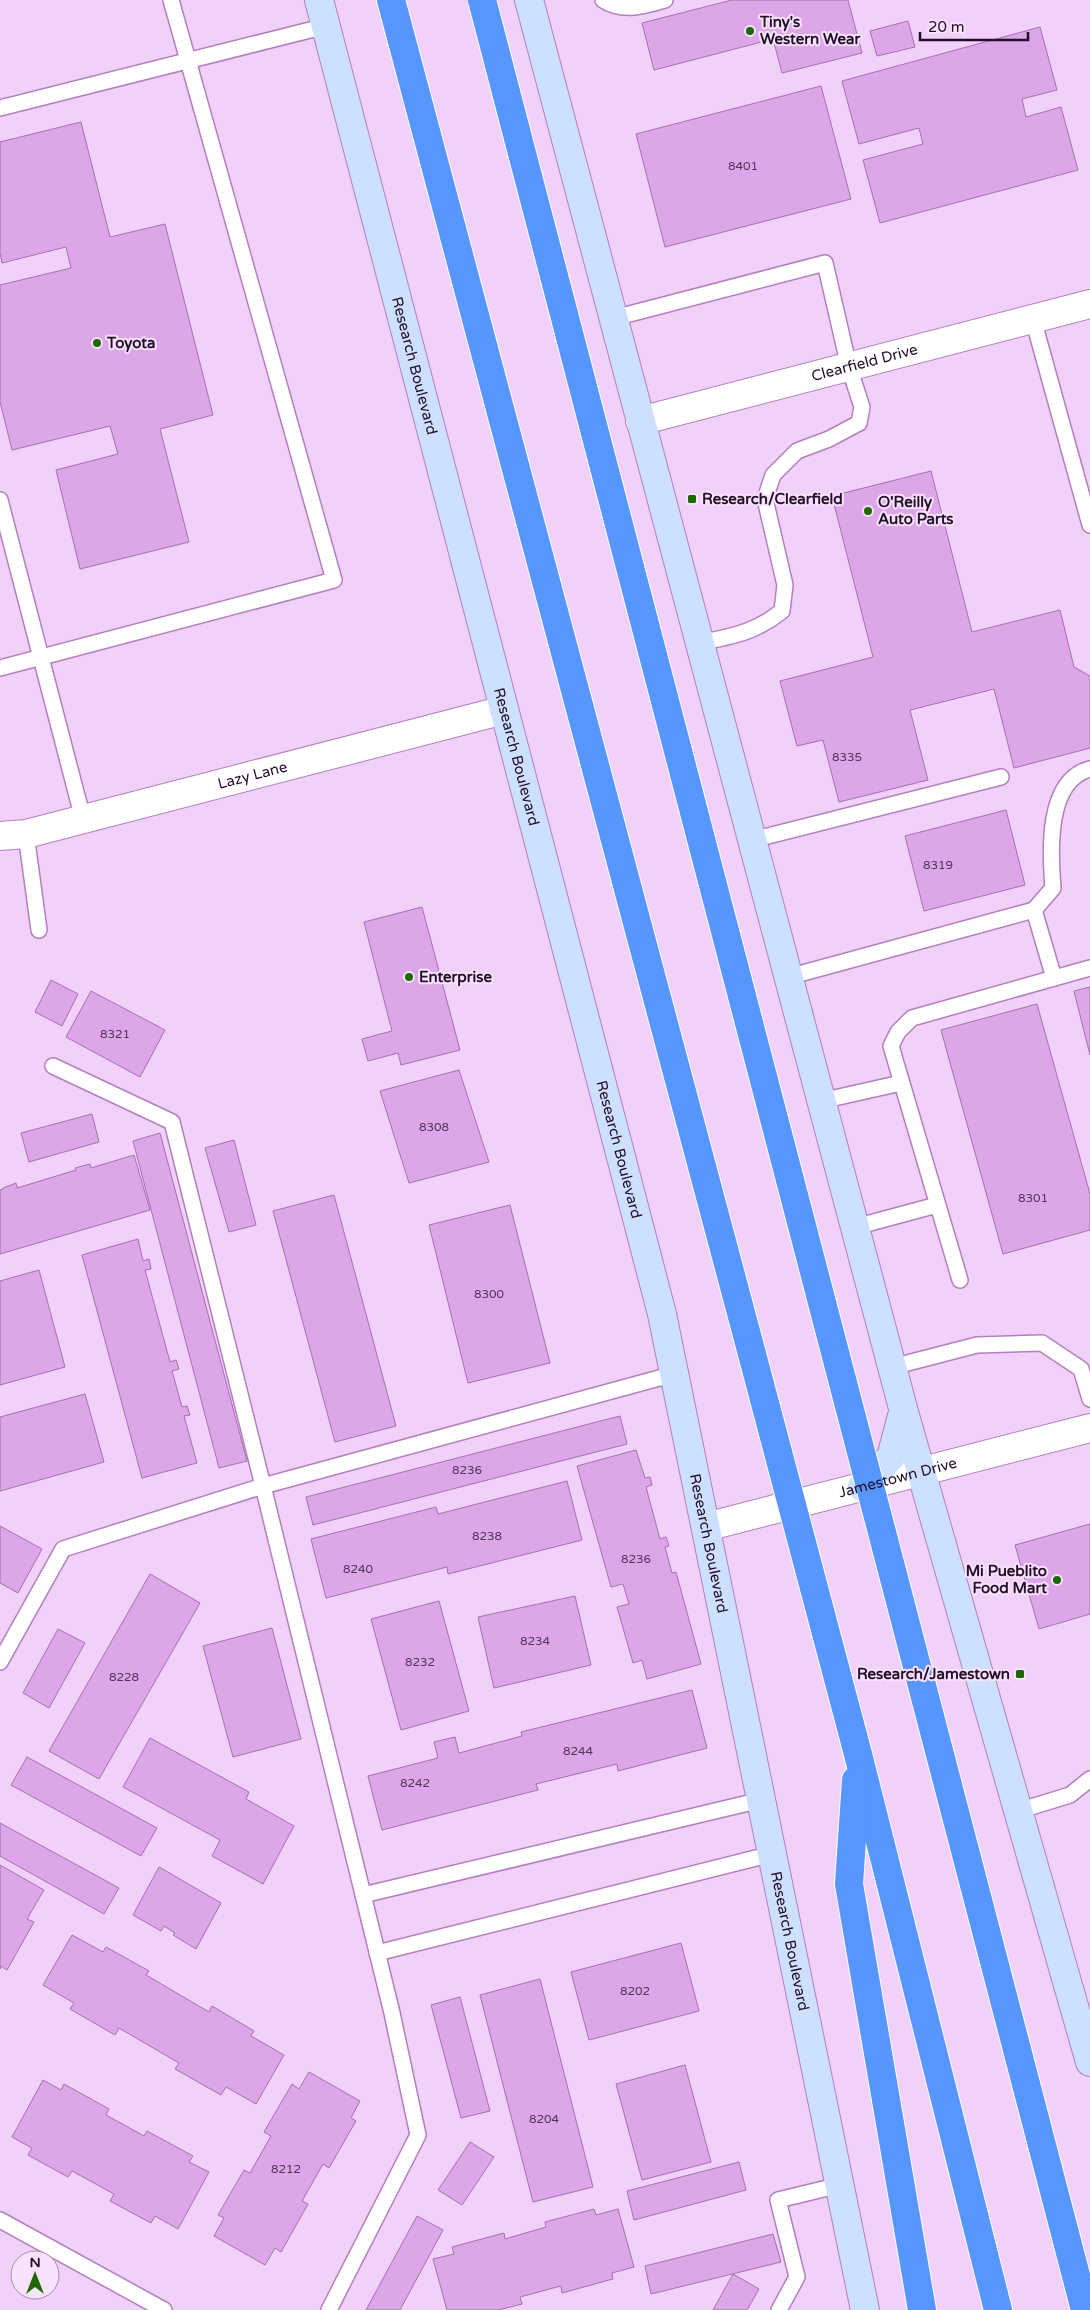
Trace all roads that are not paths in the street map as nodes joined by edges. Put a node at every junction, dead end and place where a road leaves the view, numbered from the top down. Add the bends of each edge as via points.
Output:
1 (171, 0) edge
2 (391, 0) edge
3 (482, 0) edge
4 (529, 0) edge
5 (603, 0) edge
6 (665, 0) edge
7 (322, 13) edge
8 (188, 62) junction
9 (0, 108) edge
10 (1090, 304) edge
11 (614, 318) junction
12 (1033, 319) junction
13 (849, 367) junction
14 (640, 421) junction
15 (0, 500) edge
16 (1090, 525) edge
17 (699, 643) junction
18 (41, 657) junction
19 (0, 668) edge
20 (504, 710) junction
21 (1090, 769) edge
22 (1001, 776) dead end
23 (84, 819) junction
24 (13, 835) edge
25 (752, 840) junction
26 (1034, 910) junction
27 (38, 930) dead end
28 (1090, 968) edge
29 (788, 977) junction
30 (1054, 978) junction
31 (53, 1066) dead end
32 (902, 1083) junction
33 (821, 1101) junction
34 (937, 1205) junction
35 (855, 1227) junction
36 (960, 1280) dead end
37 (892, 1367) junction
38 (674, 1374) junction
39 (1090, 1399) edge
40 (904, 1412) junction
41 (1090, 1428) edge
42 (920, 1472) junction
43 (263, 1486) junction
44 (862, 1487) junction
45 (706, 1527) junction
46 (0, 1662) edge
47 (858, 1754) junction
48 (1090, 1779) edge
49 (761, 1800) junction
50 (1018, 1812) junction
51 (772, 1854) junction
52 (363, 1895) junction
53 (377, 1953) junction
54 (1088, 2047) edge
55 (840, 2185) junction
56 (0, 2220) edge
57 (164, 2310) edge
58 (329, 2310) edge
59 (779, 2310) edge
60 (865, 2310) edge
61 (922, 2310) edge
62 (998, 2310) edge
63 (1085, 2310) edge

1 - 8 lane
2 - 47 highway, bridge
3 - 63 highway, bridge
4 - 11 main road
5 - 6 lane via 628,7
7 - 8 lane
7 - 20 main road, Research Boulevard
8 - 9 lane
8 - 18 lane via 334,580
10 - 12 street, Clearfield Drive
11 - 13 lane via 826,263
11 - 14 main road
12 - 13 street, Clearfield Drive
12 - 16 lane
13 - 14 street, Clearfield Drive
13 - 17 lane via 862,406 858,423 829,439 796,451 773,475 765,499 785,585 782,611 749,632
14 - 17 main road
15 - 18 lane
17 - 25 main road
18 - 19 lane
18 - 23 lane
20 - 23 street, Lazy Lane
20 - 38 main road, Research Boulevard via 659,1304
21 - 26 lane via 1080,772 1063,788 1054,819 1050,857 1053,888
22 - 25 lane
23 - 24 street, Lazy Lane
24 - 27 lane
25 - 29 main road
26 - 29 lane
26 - 30 lane
28 - 30 lane
29 - 33 main road
30 - 32 lane via 912,1018 898,1032 891,1046
31 - 43 lane via 172,1122
32 - 33 lane
32 - 34 lane
33 - 35 main road
34 - 35 lane
34 - 36 lane
35 - 37 main road
37 - 39 lane via 977,1345 1042,1342 1081,1369
37 - 40 main road
38 - 43 lane
38 - 45 main road, Research Boulevard
40 - 42 main road
40 - 44 main road via 891,1457
41 - 42 street, Jamestown Drive
42 - 44 street, Jamestown Drive
42 - 50 main road
43 - 46 lane via 63,1549
43 - 52 lane
44 - 45 street, Jamestown Drive
45 - 49 main road, Research Boulevard
47 - 61 highway via 849,1884
47 - 62 highway
48 - 50 lane via 1070,1795
49 - 51 main road, Research Boulevard
49 - 52 lane
50 - 54 main road
51 - 53 lane
51 - 55 main road, Research Boulevard
52 - 53 lane
53 - 58 lane via 418,2135
55 - 59 lane via 778,2200 796,2277
55 - 60 main road, Research Boulevard
56 - 57 lane

